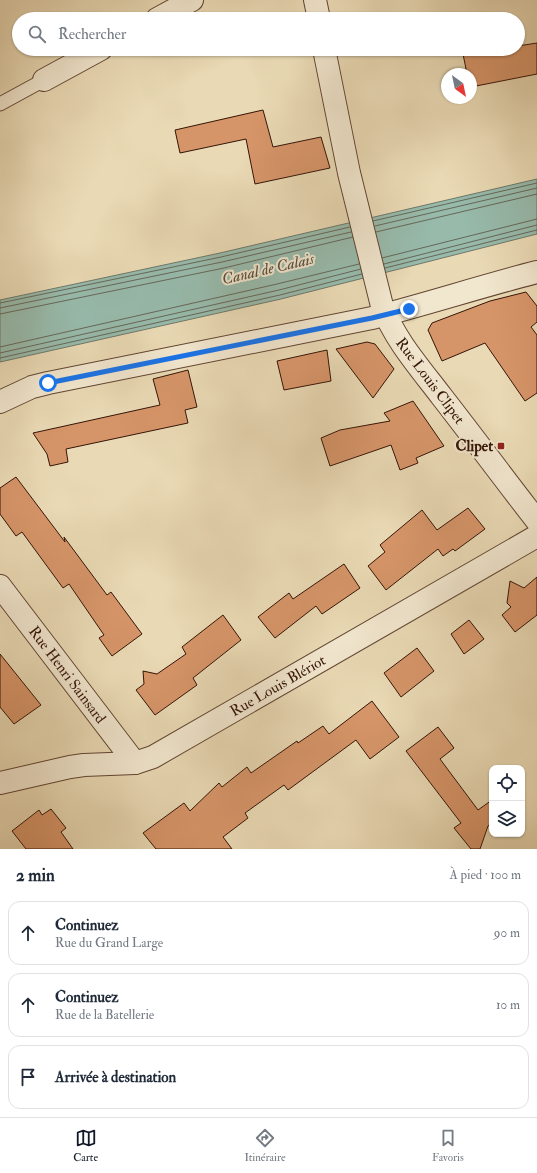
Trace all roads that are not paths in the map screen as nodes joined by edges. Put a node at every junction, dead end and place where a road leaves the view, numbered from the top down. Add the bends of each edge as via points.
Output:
1 (192, 0) edge
2 (315, 0) edge
3 (170, 12) edge
4 (318, 12) edge
5 (88, 56) edge
6 (325, 56) edge
7 (44, 80) joint
8 (0, 104) edge
9 (537, 272) edge
10 (385, 315) junction
11 (1, 402) edge
12 (537, 521) edge
13 (537, 536) edge
14 (0, 586) edge
15 (135, 763) junction
16 (0, 783) edge

1 - 3 street
2 - 4 street
5 - 7 street
6 - 10 street, Rue Louis Clipet via 349,173
7 - 8 lane
9 - 10 street
10 - 11 street via 48,383 32,387
10 - 12 street, Rue Louis Clipet via 418,366
13 - 15 street, Rue Louis Blériot via 166,750
14 - 15 street, Rue Henri Sainsard
15 - 16 street, Rue Louis Blériot via 70,767

